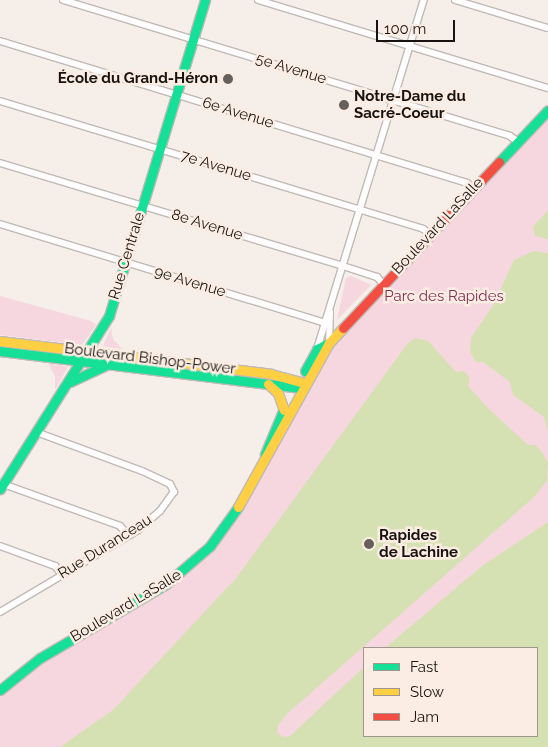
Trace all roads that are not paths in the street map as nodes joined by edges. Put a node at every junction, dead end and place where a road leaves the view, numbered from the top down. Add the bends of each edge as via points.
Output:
1 (63, 0) edge
2 (205, 0) edge
3 (258, 0) edge
4 (424, 0) edge
5 (455, 0) edge
6 (548, 28) edge
7 (193, 40) junction
8 (0, 41) edge
9 (410, 46) junction
10 (548, 88) edge
11 (176, 95) junction
12 (393, 100) junction
13 (0, 101) edge
14 (548, 110) edge
15 (518, 142) junction
16 (160, 149) junction
17 (376, 156) junction
18 (0, 163) edge
19 (474, 188) junction
20 (142, 206) junction
21 (360, 210) junction
22 (0, 224) edge
23 (431, 234) junction
24 (126, 262) junction
25 (343, 266) junction
26 (383, 284) junction
27 (330, 312) junction
28 (323, 322) junction
29 (0, 341) edge
30 (328, 343) junction
31 (317, 349) junction
32 (0, 351) edge
33 (89, 352) junction
34 (312, 358) junction
35 (83, 361) junction
36 (113, 364) junction
37 (270, 374) junction
38 (268, 384) junction
39 (66, 385) junction
40 (301, 385) junction
41 (284, 410) junction
42 (36, 432) junction
43 (266, 454) junction
44 (2, 486) edge
45 (129, 536) junction
46 (0, 546) edge
47 (62, 575) junction
48 (0, 611) edge
49 (0, 690) edge

1 - 7 street, 5e Avenue
2 - 7 street, Rue Centrale
3 - 9 street
4 - 9 street
5 - 6 street
7 - 11 street, Rue Centrale
7 - 12 street, 5e Avenue
8 - 11 street, 6e Avenue
9 - 10 street
9 - 12 street
11 - 16 street, Rue Centrale
11 - 17 street, 6e Avenue
12 - 15 street, 5e Avenue via 510,136
12 - 17 street
13 - 16 street, 7e Avenue
14 - 15 street, Boulevard LaSalle
15 - 19 street, Boulevard LaSalle
16 - 20 street, Rue Centrale
16 - 21 street, 7e Avenue
17 - 19 street, 6e Avenue via 467,183
17 - 21 street
18 - 20 street, 8e Avenue
19 - 23 street, Boulevard LaSalle
20 - 24 street, Rue Centrale
20 - 25 street, 8e Avenue
21 - 23 street, 7e Avenue
21 - 25 street
22 - 24 street, 9e Avenue
23 - 26 street, Boulevard LaSalle
24 - 28 street, 9e Avenue
24 - 33 street, Rue Centrale via 109,316
25 - 26 street, 8e Avenue via 377,277
25 - 27 street
26 - 30 street, Boulevard LaSalle
27 - 28 street
27 - 30 street
28 - 31 street
29 - 33 street, Boulevard Bishop-Power
30 - 31 street, Boulevard LaSalle
30 - 40 street, Boulevard LaSalle
31 - 34 street, Boulevard LaSalle
32 - 35 street, Boulevard Bishop-Power
33 - 35 street, Rue Centrale
33 - 37 street, Boulevard Bishop-Power
34 - 37 street via 296,372
34 - 40 street, Boulevard LaSalle
35 - 36 street, Boulevard Bishop-Power
35 - 39 street, Rue Centrale
36 - 38 street, Boulevard Bishop-Power
36 - 39 street via 89,370
37 - 40 street, Boulevard Bishop-Power
38 - 40 street, Boulevard Bishop-Power
38 - 41 street via 278,393
39 - 42 street, Rue Centrale
40 - 41 street, Boulevard LaSalle
40 - 43 street, Boulevard LaSalle
41 - 43 street, Boulevard LaSalle via 264,448
42 - 44 street, Rue Centrale
42 - 45 street, Rue Duranceau via 142,471 172,486 173,496 166,505
43 - 49 street, Boulevard LaSalle via 234,514 193,563 157,590 40,658
44 - 45 street via 120,526
45 - 47 street, Rue Duranceau
46 - 47 street via 55,566
47 - 48 street, Rue Duranceau

